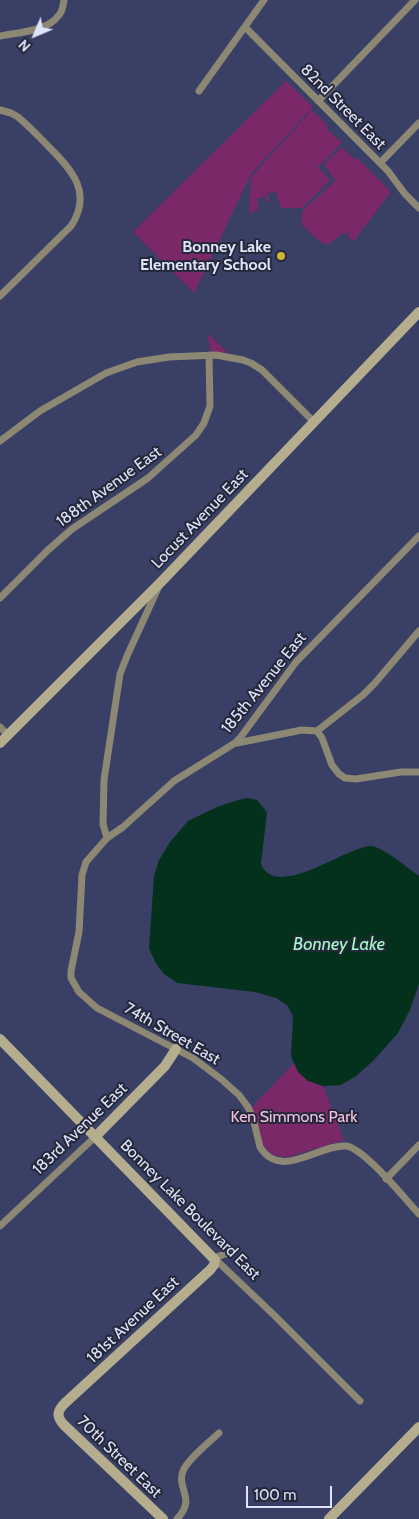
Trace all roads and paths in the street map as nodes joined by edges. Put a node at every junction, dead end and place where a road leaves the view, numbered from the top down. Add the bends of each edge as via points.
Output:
1 (64, 0) edge
2 (264, 0) edge
3 (415, 0) edge
4 (245, 27) junction
5 (0, 36) edge
6 (199, 91) dead end
7 (318, 102) junction
8 (0, 110) edge
9 (419, 123) edge
10 (380, 163) junction
11 (419, 208) edge
12 (0, 296) edge
13 (419, 312) edge
14 (209, 355) junction
15 (314, 422) junction
16 (0, 441) edge
17 (419, 536) edge
18 (162, 581) junction
19 (0, 598) edge
20 (419, 630) edge
21 (0, 727) edge
22 (318, 730) junction
23 (8, 735) junction
24 (0, 743) edge
25 (235, 743) junction
26 (419, 772) edge
27 (107, 838) junction
28 (73, 966) joint
29 (0, 1039) edge
30 (176, 1049) junction
31 (95, 1137) junction
32 (419, 1145) edge
33 (386, 1179) junction
34 (419, 1214) edge
35 (0, 1226) edge
36 (231, 1252) dead end
37 (214, 1258) junction
38 (360, 1401) dead end
39 (58, 1414) joint
40 (419, 1427) edge
41 (218, 1433) dead end
42 (163, 1519) edge
43 (177, 1519) edge
44 (329, 1519) edge

1 - 5 street via 59,15 51,23
2 - 4 street
3 - 7 street
4 - 6 street
4 - 7 street, 82nd Street East
7 - 10 street, 82nd Street East
8 - 12 street via 18,117 57,155 80,188 76,217 71,226
9 - 10 street
10 - 11 street, 82nd Street East
13 - 15 street, Locust Avenue East
14 - 15 street via 242,360 262,370
14 - 16 street via 152,359 119,368 66,395
14 - 19 street, 188th Avenue East via 210,406 196,435 148,478 66,534
15 - 18 street, Locust Avenue East
17 - 25 street, 185th Avenue East via 296,662
18 - 23 street, Locust Avenue East
18 - 27 street via 120,674 104,780
20 - 22 street via 375,683
21 - 23 street
22 - 25 street
22 - 26 street via 332,765 345,778
23 - 24 street, Locust Avenue East
25 - 27 street, 185th Avenue East via 174,781
27 - 28 street, 185th Avenue East via 83,869
28 - 30 street, 74th Street East via 73,984 87,1000
29 - 31 street, Bonney Lake Boulevard East
30 - 31 street, 183rd Avenue East via 165,1066
30 - 33 street, 74th Street East via 209,1069 244,1100 253,1118 262,1152 269,1157 288,1161 348,1146 360,1153
31 - 35 street, 183rd Avenue East
31 - 37 street, Bonney Lake Boulevard East
32 - 33 street
33 - 34 street, 74th Street East
36 - 37 street
37 - 38 street, Bonney Lake Boulevard East
37 - 39 street, 181st Avenue East via 215,1263 210,1270 65,1403
39 - 42 street, 70th Street East via 64,1425
40 - 44 street
41 - 43 street via 184,1469 182,1480 186,1505

